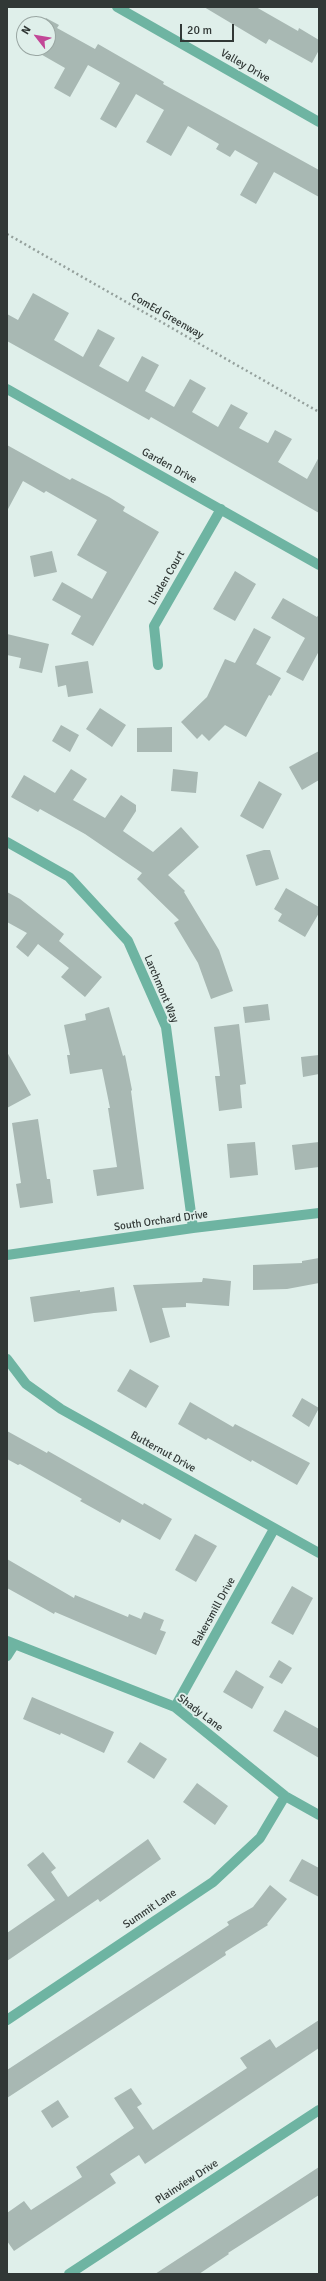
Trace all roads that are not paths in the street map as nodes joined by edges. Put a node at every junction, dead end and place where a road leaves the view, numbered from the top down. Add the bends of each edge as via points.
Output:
1 (117, 7) edge
2 (319, 122) edge
3 (7, 389) edge
4 (221, 509) junction
5 (319, 565) edge
6 (158, 665) dead end
7 (7, 842) edge
8 (319, 1213) edge
9 (193, 1228) junction
10 (7, 1255) edge
11 (7, 1359) edge
12 (274, 1529) junction
13 (319, 1554) edge
14 (11, 1643) edge
15 (7, 1656) edge
16 (175, 1707) junction
17 (285, 1796) junction
18 (319, 1815) edge
19 (7, 2020) edge
20 (319, 2110) edge
21 (69, 2274) edge

1 - 2 street, Valley Drive
3 - 4 street, Garden Drive
4 - 5 street, Garden Drive
4 - 6 street, Linden Court via 154,626
7 - 9 street, Larchmont Way via 69,877 128,941 166,1027
8 - 9 street, South Orchard Drive
9 - 10 street, South Orchard Drive
11 - 12 street, Butternut Drive via 26,1384 61,1409
12 - 13 street, Butternut Drive
12 - 16 street, Bakersmill Drive
14 - 15 street
14 - 16 street, Shady Lane
16 - 17 street, Shady Lane
17 - 18 street, Shady Lane
17 - 19 street, Summit Lane via 260,1838 213,1882
20 - 21 street, Plainview Drive

